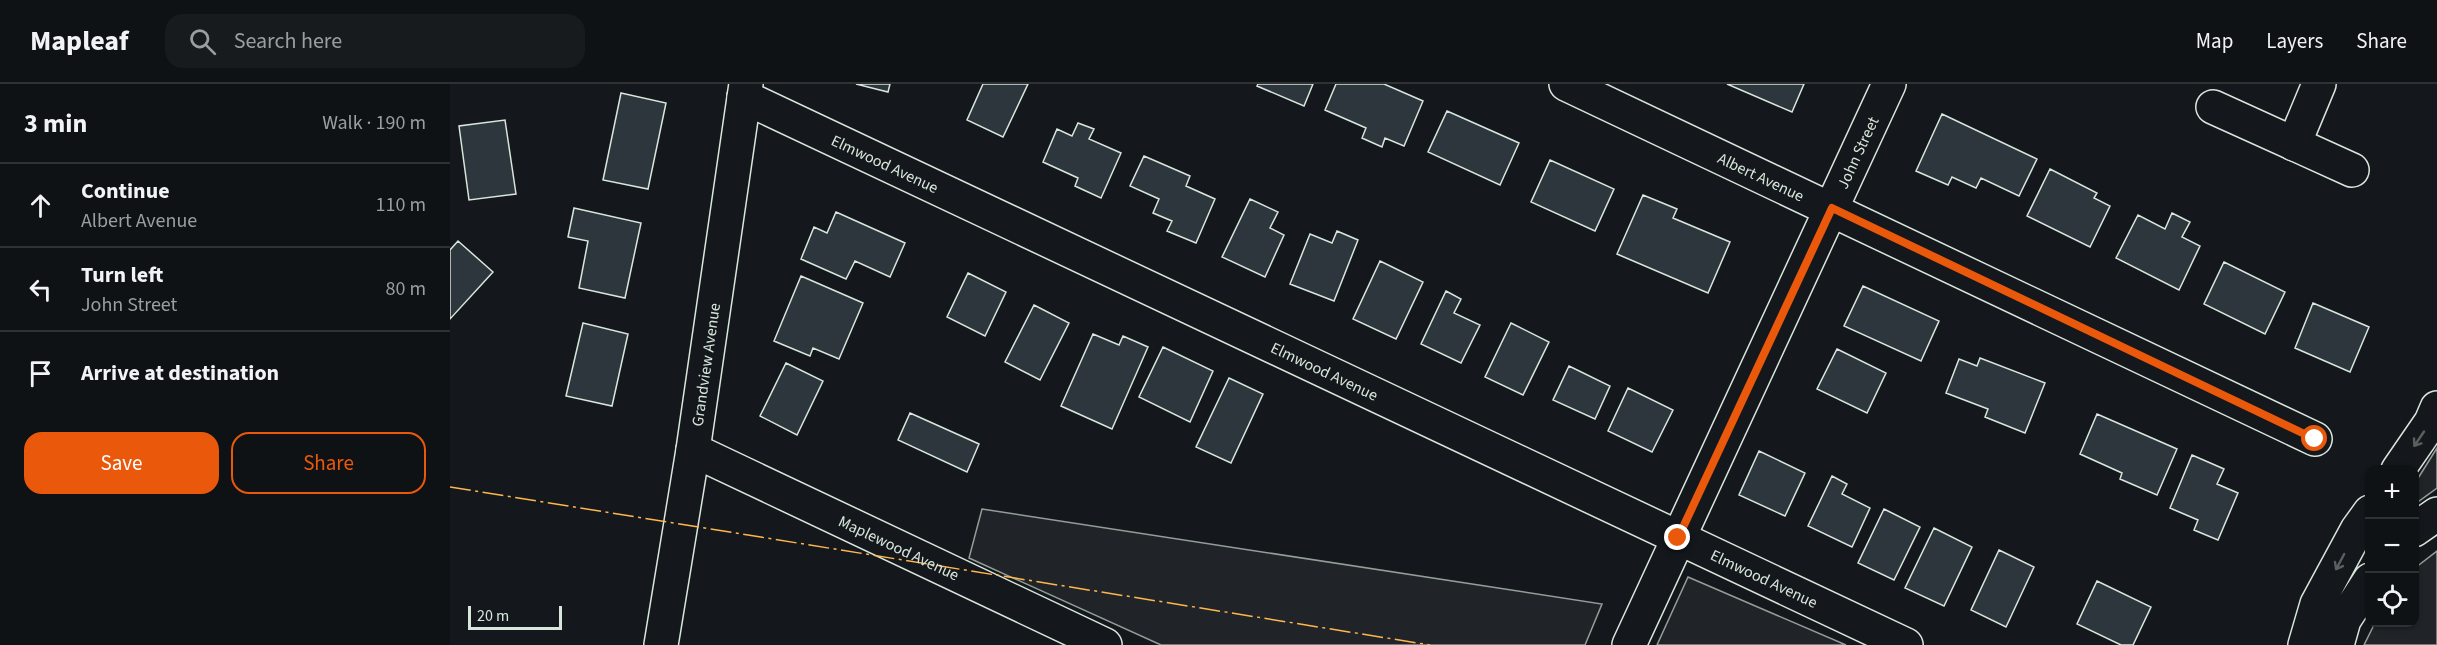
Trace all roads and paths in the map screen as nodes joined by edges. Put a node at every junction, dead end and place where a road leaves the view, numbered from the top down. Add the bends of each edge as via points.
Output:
1 (1566, 84) edge
2 (1890, 84) edge
3 (2319, 84) edge
4 (745, 91) edge
5 (2213, 107) dead end
6 (2294, 144) junction
7 (2352, 170) dead end
8 (1832, 208) junction
9 (2437, 408) edge
10 (2315, 439) dead end
11 (693, 450) junction
12 (2401, 465) edge
13 (2437, 514) edge
14 (2365, 519) edge
15 (2419, 527) edge
16 (1678, 538) junction
17 (2365, 588) edge
18 (661, 645) edge
19 (1105, 645) edge
20 (1629, 645) edge
21 (1906, 645) edge
22 (2305, 645) edge
23 (2337, 645) edge

1 - 8 main road, Albert Avenue
2 - 8 main road, John Street
3 - 6 main road
4 - 11 main road, Grandview Avenue
4 - 16 main road, Elmwood Avenue
5 - 6 main road
6 - 7 main road
8 - 10 main road, Albert Avenue
8 - 16 main road, John Street
9 -> 12 main road
11 - 18 main road, Grandview Avenue
11 - 19 main road, Maplewood Avenue
13 - 15 main road
14 -> 22 main road via 2317,604
16 - 20 main road, John Street
16 - 21 main road, Elmwood Avenue
17 - 23 main road via 2344,620

